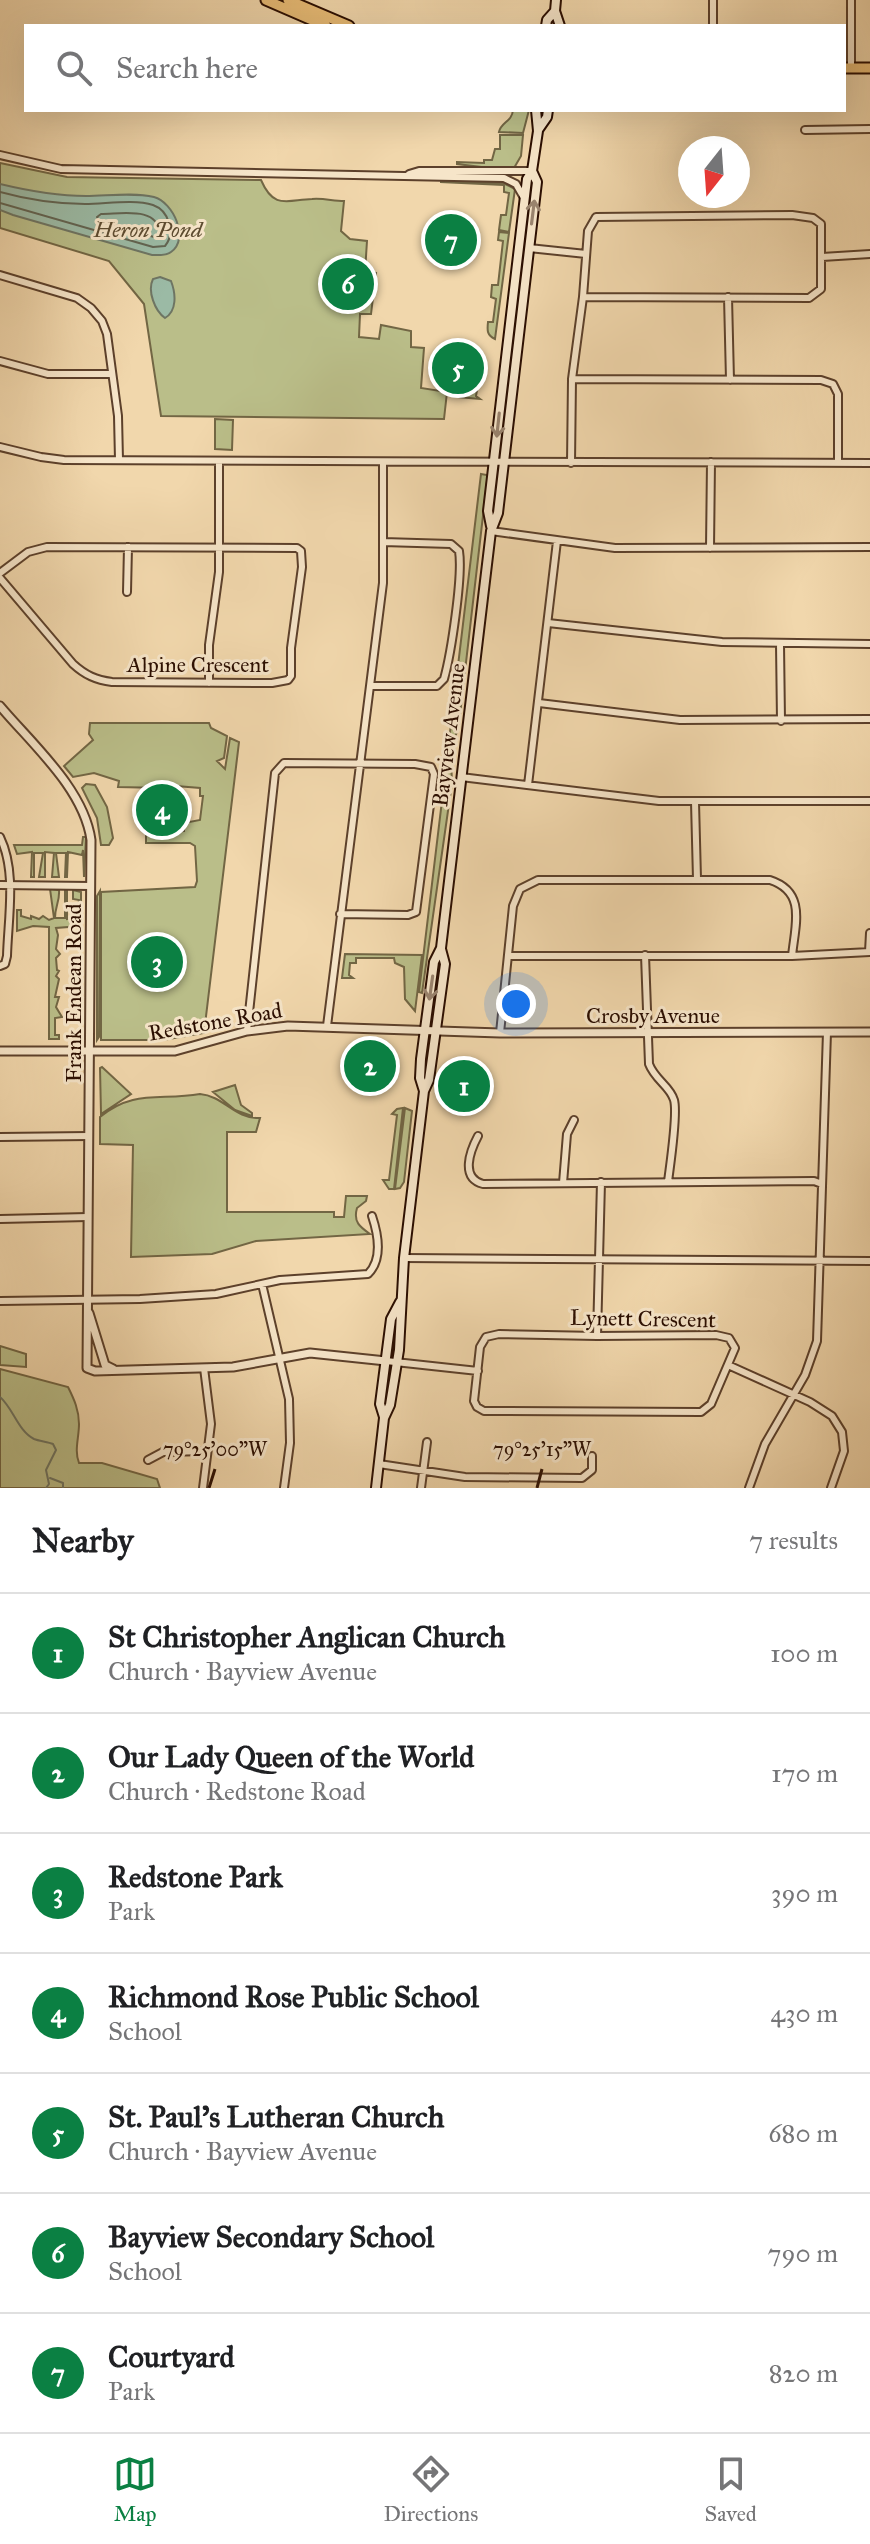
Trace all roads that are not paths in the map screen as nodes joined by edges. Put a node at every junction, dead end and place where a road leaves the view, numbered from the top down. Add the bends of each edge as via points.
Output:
1 (266, 0) edge
2 (288, 0) edge
3 (556, 0) edge
4 (713, 0) edge
5 (851, 0) edge
6 (555, 11) junction
7 (321, 24) edge
8 (344, 24) edge
9 (546, 24) edge
10 (559, 24) edge
11 (713, 24) edge
12 (847, 68) edge
13 (870, 68) edge
14 (536, 112) edge
15 (547, 112) edge
16 (870, 129) edge
17 (805, 130) dead end
18 (538, 131) junction
19 (0, 155) edge
20 (532, 171) junction
21 (409, 174) junction
22 (525, 199) junction
23 (529, 248) junction
24 (586, 254) junction
25 (870, 254) edge
26 (822, 257) junction
27 (0, 275) edge
28 (583, 297) junction
29 (728, 297) junction
30 (0, 361) edge
31 (112, 374) junction
32 (572, 379) junction
33 (730, 380) junction
34 (0, 447) edge
35 (119, 460) junction
36 (219, 461) junction
37 (493, 461) junction
38 (504, 461) junction
39 (711, 462) junction
40 (838, 462) junction
41 (383, 463) junction
42 (571, 463) junction
43 (870, 463) edge
44 (491, 529) junction
45 (557, 541) junction
46 (383, 542) junction
47 (220, 546) junction
48 (128, 547) junction
49 (870, 547) edge
50 (710, 548) junction
51 (0, 576) edge
52 (127, 592) dead end
53 (548, 623) junction
54 (780, 644) junction
55 (870, 644) edge
56 (209, 683) junction
57 (370, 686) junction
58 (539, 703) junction
59 (0, 706) edge
60 (870, 719) edge
61 (781, 721) junction
62 (360, 765) junction
63 (461, 777) junction
64 (528, 785) junction
65 (870, 801) edge
66 (695, 802) junction
67 (0, 837) edge
68 (697, 879) junction
69 (0, 885) edge
70 (9, 886) junction
71 (91, 886) junction
72 (340, 914) junction
73 (870, 933) edge
74 (441, 948) junction
75 (869, 952) edge
76 (645, 955) junction
77 (508, 956) junction
78 (792, 956) junction
79 (0, 966) edge
80 (327, 1026) junction
81 (425, 1030) junction
82 (436, 1030) junction
83 (247, 1031) junction
84 (827, 1032) junction
85 (870, 1032) edge
86 (500, 1033) junction
87 (648, 1033) junction
88 (0, 1051) edge
89 (91, 1051) junction
90 (424, 1091) junction
91 (574, 1120) dead end
92 (89, 1136) junction
93 (478, 1136) dead end
94 (0, 1137) edge
95 (601, 1182) junction
96 (668, 1182) junction
97 (563, 1183) junction
98 (822, 1184) junction
99 (372, 1216) dead end
100 (88, 1217) junction
101 (0, 1219) edge
102 (404, 1258) junction
103 (597, 1261) junction
104 (821, 1261) junction
105 (870, 1261) edge
106 (262, 1284) junction
107 (401, 1299) junction
108 (88, 1300) junction
109 (0, 1301) edge
110 (89, 1312) junction
111 (597, 1336) junction
112 (279, 1357) junction
113 (103, 1360) junction
114 (386, 1361) junction
115 (396, 1362) junction
116 (728, 1365) junction
117 (204, 1368) junction
118 (116, 1369) junction
119 (95, 1371) junction
120 (478, 1371) junction
121 (794, 1395) junction
122 (384, 1418) junction
123 (427, 1442) dead end
124 (207, 1451) junction
125 (592, 1456) dead end
126 (148, 1460) dead end
127 (379, 1464) junction
128 (423, 1470) junction
129 (470, 1477) junction
130 (568, 1477) junction
131 (203, 1488) edge
132 (284, 1488) edge
133 (376, 1488) edge
134 (421, 1488) edge
135 (470, 1488) edge
136 (569, 1488) edge
137 (749, 1488) edge
138 (831, 1488) edge

1 - 7 main road
2 - 8 main road
3 - 6 main road
4 - 11 street
5 - 12 street
6 - 9 main road
6 - 10 main road
12 - 13 main road
14 - 18 main road, Bayview Avenue
15 - 18 main road, Bayview Avenue
16 - 17 street
18 - 20 main road, Bayview Avenue
19 - 21 street via 61,169
20 - 21 street
20 - 22 main road, Bayview Avenue
23 -> 20 main road, Bayview Avenue via 537,182
21 - 22 street via 504,178 516,184
22 -> 37 main road, Bayview Avenue
23 - 24 street
23 - 38 main road, Bayview Avenue
24 - 26 street via 590,225 599,215 792,215 821,224
24 - 28 street
25 - 26 street
26 - 29 street via 821,289 809,298
27 - 31 street via 87,304 104,327
28 - 29 street
28 - 32 street
29 - 33 street
30 - 31 street via 48,374
31 - 35 street
32 - 33 street
32 - 42 street
33 - 40 street via 812,379 833,384 838,394
34 - 35 street via 53,460
35 - 36 street
36 - 41 street
36 - 47 street
37 - 38 street
37 - 41 street
37 - 44 main road, Bayview Avenue
38 - 42 street
38 - 44 main road, Bayview Avenue
39 - 40 street
39 - 42 street
39 - 50 street
40 - 43 street
41 - 46 street
44 - 45 street
44 - 63 main road, Bayview Avenue
45 - 50 street via 615,548
45 - 53 street
46 - 57 street
46 - 57 street via 451,544 459,551 455,615 444,679 437,686
47 - 48 street, Alpine Crescent
47 - 56 street
47 - 56 street, Alpine Crescent via 293,546 301,551 302,567 291,676 272,683
48 - 51 street, Alpine Crescent via 47,547 28,552
48 - 52 street
49 - 50 street
51 - 56 street, Alpine Crescent via 85,674 112,682
53 - 54 street
53 - 58 street
54 - 55 street
54 - 61 street
57 - 62 street
58 - 61 street via 669,719
58 - 64 street
59 - 71 street, Frank Endean Road via 83,807 91,840
60 - 61 street
62 - 72 street
62 - 72 street via 415,764 433,769 419,902 413,914
62 - 83 street via 284,763 275,773
63 - 64 street
63 - 74 main road, Bayview Avenue
64 - 66 street
65 - 66 street
66 - 68 street
67 - 70 street via 9,861
68 - 77 street via 530,882 520,889 513,906
68 - 78 street via 770,880 787,887 796,904
69 - 70 street
70 - 71 street
70 - 79 street via 7,956
71 - 89 street, Frank Endean Road
72 - 80 street
73 - 75 street
74 -> 81 main road, Bayview Avenue via 434,962
74 - 82 main road, Bayview Avenue via 445,964
75 - 78 street
76 - 77 street
76 - 78 street
76 - 87 street
77 - 86 street
80 - 81 street, Redstone Road
80 - 83 street, Redstone Road
81 - 82 street, Redstone Road
81 - 90 main road, Bayview Avenue via 420,1078
82 - 86 street, Crosby Avenue
82 - 90 main road, Bayview Avenue
83 - 89 street, Redstone Road via 175,1051
84 - 85 street, Crosby Avenue
84 - 87 street, Crosby Avenue
84 - 98 street
86 - 87 street, Crosby Avenue
87 - 96 street via 652,1073 675,1105
88 - 89 street, Redstone Road
89 - 92 street, Frank Endean Road
90 - 102 main road, Bayview Avenue
91 - 97 street via 567,1134
92 - 94 street
92 - 100 street, Frank Endean Road
93 - 97 street via 468,1167 473,1181
95 - 96 street
95 - 97 street
95 - 103 street
96 - 98 street
98 - 104 street
99 - 106 street via 379,1235 375,1266 368,1274
100 - 101 street
100 - 108 street, Frank Endean Road
102 - 103 street
102 - 107 main road, Bayview Avenue
103 - 104 street
103 - 111 street
104 - 105 street
104 - 121 street via 817,1341
106 - 108 street via 216,1294
106 - 112 street
107 - 114 main road, Bayview Avenue via 391,1319
107 - 115 main road, Bayview Avenue
108 - 109 street
108 - 110 street, Frank Endean Road
110 - 113 street, Frank Endean Road
110 - 119 street, Frank Endean Road via 86,1365
111 - 116 street, Lynett Crescent via 724,1335 735,1348
111 - 120 street, Lynett Crescent via 486,1337
112 - 114 street via 310,1353
112 - 117 street
112 - 132 street via 291,1424
113 - 118 street
113 - 119 street
114 - 115 street
114 - 122 main road, Bayview Avenue via 380,1404
115 - 120 street
115 - 122 main road, Bayview Avenue
116 - 120 street, Lynett Crescent via 708,1409 692,1413 484,1411 474,1401
116 - 121 street
117 - 118 street
117 - 124 street via 211,1424
118 - 119 street
121 - 137 street via 769,1437
121 - 138 street via 832,1416 842,1432 844,1451
122 - 127 main road, Bayview Avenue
123 - 128 street
124 - 126 street via 163,1452
124 - 131 street
125 - 130 street via 587,1476
127 - 128 street
127 - 133 main road, Bayview Avenue
128 - 129 street
128 - 134 street
129 - 130 street
129 - 135 street
130 - 136 street

